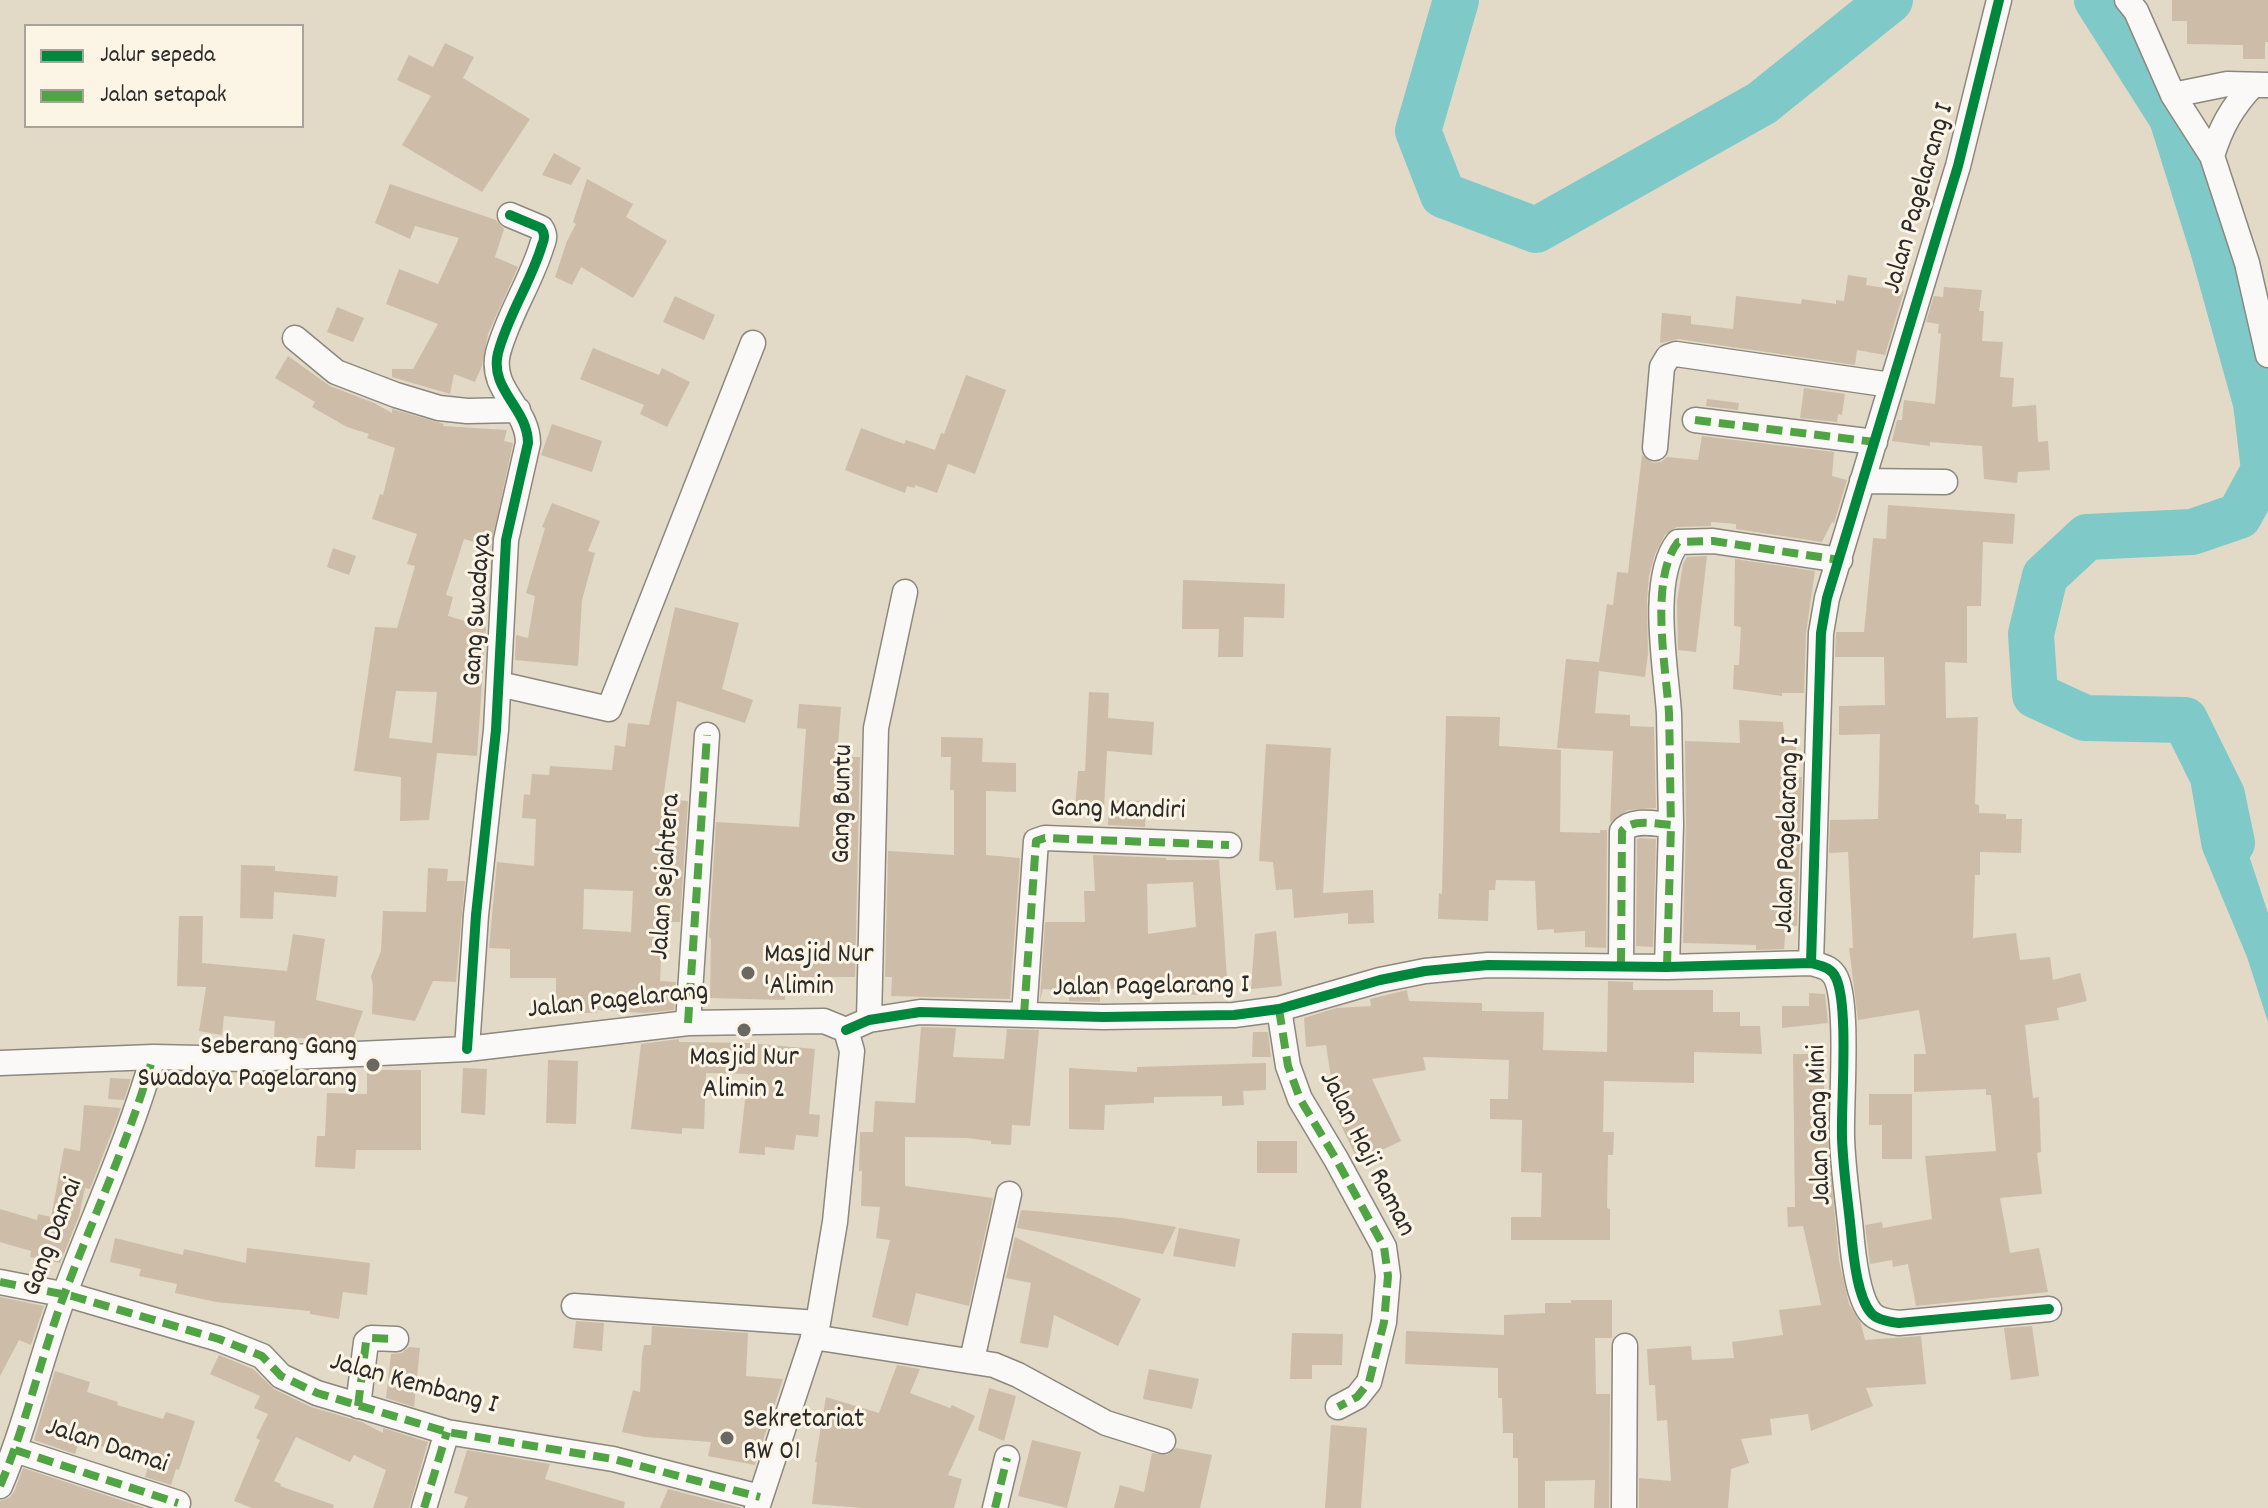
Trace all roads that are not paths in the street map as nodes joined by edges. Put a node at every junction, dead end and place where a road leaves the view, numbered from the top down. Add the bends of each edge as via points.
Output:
1 (1999, 0) edge
2 (2127, 0) edge
3 (2261, 85) edge
4 (2173, 95) junction
5 (2212, 156) junction
6 (510, 215) dead end
7 (2258, 263) edge
8 (295, 338) dead end
9 (753, 343) dead end
10 (2268, 355) edge
11 (1891, 385) junction
12 (518, 410) junction
13 (1695, 420) dead end
14 (1875, 442) junction
15 (1655, 448) dead end
16 (1862, 481) junction
17 (1945, 482) dead end
18 (1840, 560) junction
19 (905, 592) dead end
20 (499, 684) junction
21 (707, 735) dead end
22 (1671, 825) junction
23 (1229, 845) dead end
24 (1811, 963) junction
25 (1621, 964) junction
26 (1667, 967) junction
27 (1279, 1009) junction
28 (1024, 1015) junction
29 (869, 1020) junction
30 (688, 1023) junction
31 (846, 1030) junction
32 (467, 1049) junction
33 (153, 1057) junction
34 (0, 1063) edge
35 (1009, 1194) dead end
36 (0, 1282) edge
37 (64, 1294) junction
38 (574, 1306) dead end
39 (2049, 1309) dead end
40 (816, 1330) junction
41 (396, 1339) dead end
42 (1625, 1346) dead end
43 (972, 1360) junction
44 (358, 1406) junction
45 (1338, 1407) dead end
46 (447, 1432) junction
47 (1163, 1441) dead end
48 (15, 1450) junction
49 (1007, 1458) dead end
50 (0, 1486) edge
51 (178, 1503) dead end
52 (758, 1503) edge
53 (424, 1508) edge
54 (995, 1508) edge
55 (1624, 1508) edge

1 - 11 street, Jalan Pagelarang I via 1958,166
2 - 4 street
3 - 4 street via 2227,84
3 - 5 street via 2229,114
4 - 5 street
5 - 7 street
6 - 12 street, Gang Swadaya via 544,234 496,369 501,387
7 - 10 street
8 - 12 street via 336,372 396,395 439,408
9 - 20 street via 609,709
11 - 14 street, Jalan Pagelarang I
11 - 15 street via 1676,354 1662,367
12 - 20 street, Gang Swadaya via 528,429 528,443 506,540
13 - 14 street
14 - 16 street, Jalan Pagelarang I
16 - 17 street
16 - 18 street, Jalan Pagelarang I
18 - 22 street via 1713,541 1687,540 1674,548 1665,580 1661,633
18 - 24 street, Jalan Pagelarang I via 1821,633
19 - 29 street, Gang Buntu via 876,728
20 - 32 street, Gang Swadaya
21 - 30 street, Jalan Sejahtera
22 - 25 street via 1633,823 1622,831
22 - 26 street
23 - 28 street, Gang Mandiri via 1036,841
24 - 26 street, Jalan Pagelarang I
24 - 39 street, Jalan Gang Mini via 1828,968 1838,986 1845,1187 1855,1263 1871,1313 1899,1323
25 - 26 street, Jalan Pagelarang I
25 - 27 street, Jalan Pagelarang I via 1425,971
27 - 28 street, Jalan Pagelarang I via 1196,1017
27 - 45 street, Jalan Haji Raman via 1288,1066 1300,1099 1384,1247 1384,1322 1369,1382 1357,1397
28 - 29 street, Jalan Pagelarang I via 920,1012
29 - 31 street, Jalan Pagelarang I
30 - 31 street, Jalan Pagelarang via 824,1021
30 - 32 street, Jalan Pagelarang
31 - 40 street via 852,1051 835,1222
32 - 33 street, Jalan Pagelarang via 248,1059
33 - 34 street, Jalan Pagelarang
33 - 37 street, Gang Damai
35 - 43 street
36 - 37 street, Jalan Kembang I
37 - 44 street, Jalan Kembang I via 219,1339 262,1356 281,1376
37 - 48 street, Gang Damai
38 - 40 street
40 - 43 street
40 - 52 street
41 - 44 street via 366,1342
42 - 55 street
43 - 47 street via 1018,1375 1106,1423
44 - 46 street, Jalan Kembang I
46 - 52 street, Jalan Kembang I via 613,1459
46 - 53 street
48 - 50 street, Gang Damai
48 - 51 street, Jalan Damai
49 - 54 street

